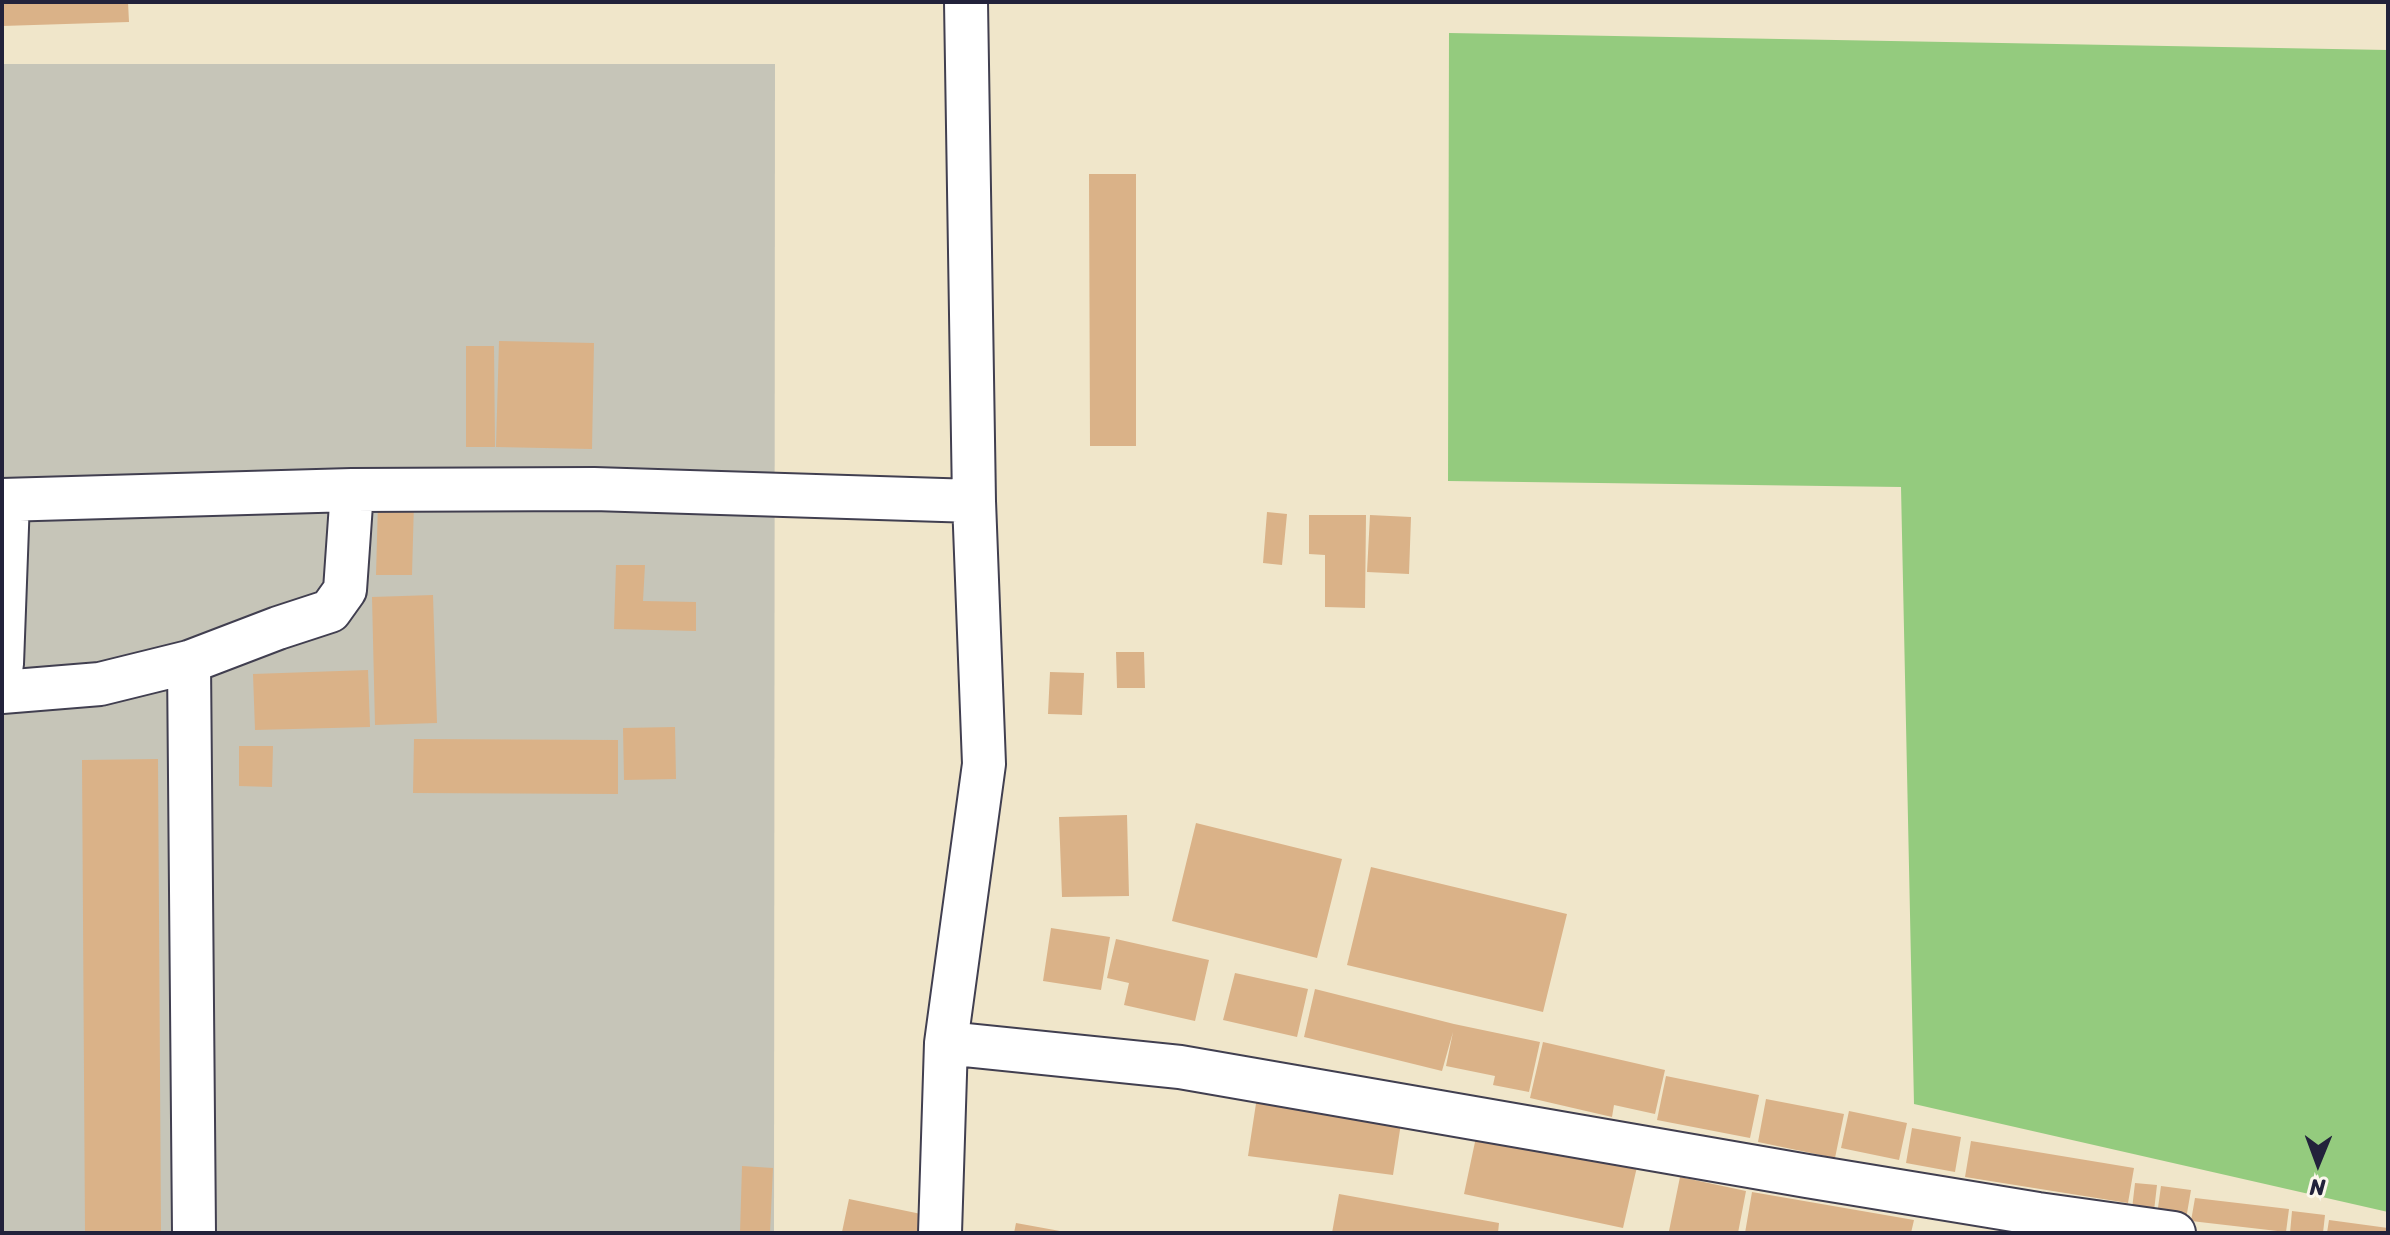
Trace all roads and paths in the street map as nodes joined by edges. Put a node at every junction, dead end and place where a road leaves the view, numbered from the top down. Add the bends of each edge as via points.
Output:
1 (966, 2) edge
2 (352, 490) junction
3 (5, 500) edge
4 (974, 501) junction
5 (189, 662) junction
6 (2, 664) edge
7 (2, 692) edge
8 (946, 1043) junction
9 (194, 1233) edge
10 (940, 1233) edge
11 (2174, 1233) edge

1 - 4 street
2 - 3 street
2 - 4 street via 594,489
2 - 5 street via 345,590 330,611
3 - 6 street
4 - 8 street via 984,764
5 - 7 street via 100,684
5 - 9 street
8 - 10 street
8 - 11 street via 1180,1067 1838,1181

